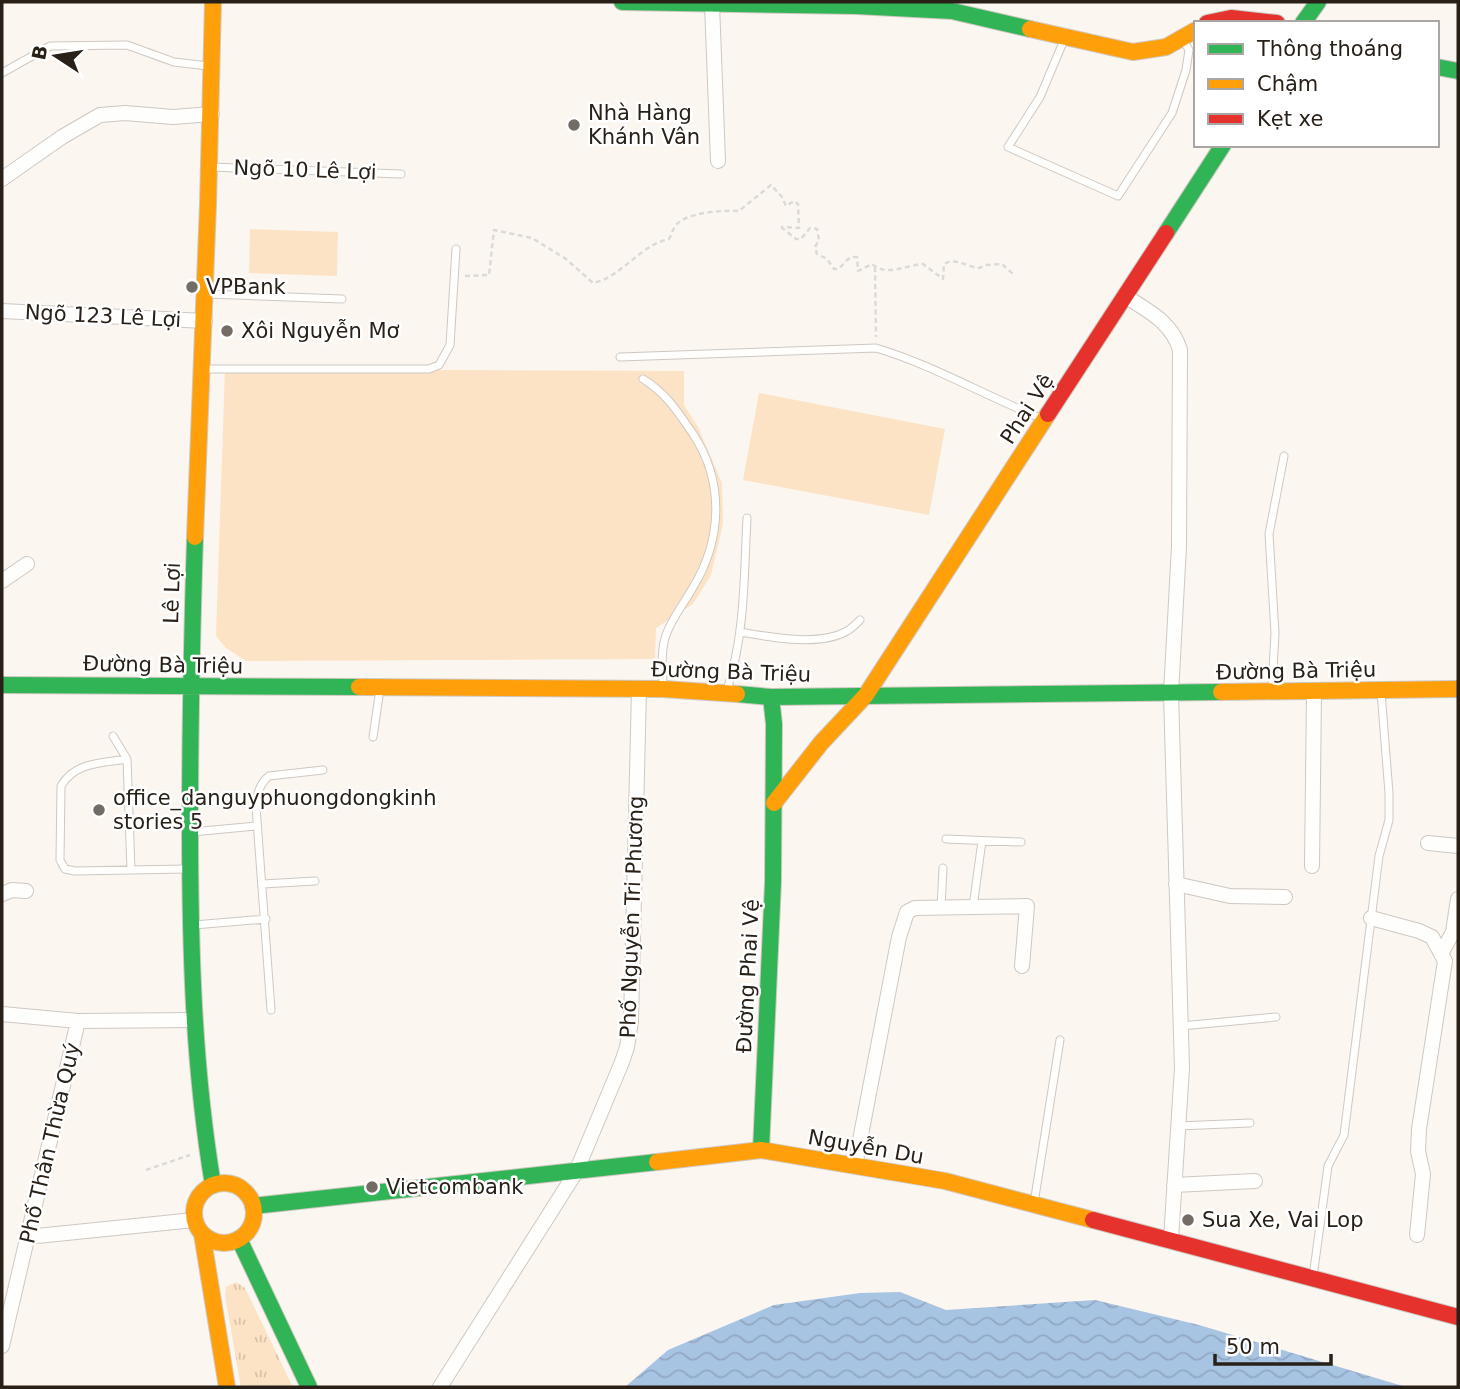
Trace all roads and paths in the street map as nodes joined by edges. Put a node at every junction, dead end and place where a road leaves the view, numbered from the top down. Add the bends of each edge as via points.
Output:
1 (213, 2) edge
2 (622, 2) edge
3 (1318, 2) edge
4 (664, 3) edge
5 (712, 4) junction
6 (856, 4) edge
7 (966, 8) edge
8 (1209, 21) edge
9 (1254, 21) edge
10 (1304, 21) edge
11 (1189, 35) edge
12 (1066, 37) junction
13 (213, 66) junction
14 (1439, 67) edge
15 (1458, 71) edge
16 (2, 74) edge
17 (212, 114) junction
18 (1222, 147) edge
19 (718, 161) dead end
20 (210, 166) junction
21 (401, 174) dead end
22 (2, 179) edge
23 (456, 249) dead end
24 (875, 265) junction
25 (1013, 274) dead end
26 (454, 276) junction
27 (206, 294) junction
28 (1125, 296) junction
29 (342, 299) dead end
30 (2, 311) edge
31 (205, 321) junction
32 (876, 348) junction
33 (620, 357) dead end
34 (203, 369) junction
35 (643, 379) dead end
36 (1045, 419) junction
37 (1284, 456) dead end
38 (747, 518) dead end
39 (27, 564) dead end
40 (2, 580) edge
41 (860, 620) dead end
42 (740, 632) junction
43 (2, 684) edge
44 (189, 687) junction
45 (380, 688) junction
46 (663, 689) junction
47 (1458, 689) edge
48 (639, 690) junction
49 (1380, 691) junction
50 (1271, 692) junction
51 (1314, 692) junction
52 (726, 694) junction
53 (1171, 694) junction
54 (866, 695) junction
55 (771, 697) junction
56 (113, 736) dead end
57 (373, 737) dead end
58 (127, 759) junction
59 (323, 770) dead end
60 (775, 803) junction
61 (257, 826) junction
62 (190, 832) junction
63 (946, 839) dead end
64 (982, 841) junction
65 (1021, 842) dead end
66 (1428, 843) dead end
67 (1458, 846) edge
68 (1311, 866) dead end
69 (943, 868) dead end
70 (190, 869) junction
71 (131, 870) junction
72 (315, 881) dead end
73 (263, 884) junction
74 (1176, 884) junction
75 (26, 891) dead end
76 (2, 894) edge
77 (1285, 897) dead end
78 (1458, 899) edge
79 (941, 907) junction
80 (974, 907) junction
81 (1371, 918) junction
82 (266, 919) junction
83 (190, 926) junction
84 (1441, 954) junction
85 (1022, 967) dead end
86 (271, 1010) dead end
87 (2, 1014) edge
88 (1276, 1017) dead end
89 (194, 1020) junction
90 (78, 1021) junction
91 (1180, 1026) junction
92 (1060, 1040) dead end
93 (1250, 1123) dead end
94 (1178, 1126) junction
95 (206, 1149) junction
96 (761, 1150) junction
97 (855, 1166) junction
98 (146, 1170) dead end
99 (576, 1172) junction
100 (1255, 1181) dead end
101 (213, 1185) junction
102 (1174, 1185) junction
103 (1034, 1204) junction
104 (253, 1206) junction
105 (198, 1227) junction
106 (1417, 1235) dead end
107 (27, 1237) junction
108 (239, 1239) junction
109 (1171, 1240) junction
110 (1313, 1278) junction
111 (1458, 1317) edge
112 (2, 1346) edge
113 (227, 1387) edge
114 (309, 1387) edge
115 (440, 1387) edge

1 - 13 main road, Lê Lợi
2 - 4 main road
3 - 10 main road
4 - 5 main road
5 - 6 main road
5 - 19 street
6 - 7 main road via 952,11
7 - 12 main road
8 - 9 main road
11 - 12 main road via 1152,52
11 - 12 lane via 1186,70 1172,113 1118,196 1008,147 1040,97
13 - 16 lane via 174,62 127,45 50,46
13 - 17 main road, Lê Lợi
14 - 15 main road
17 - 20 main road, Lê Lợi
17 - 22 street via 100,115
18 - 28 main road, Phai Vệ
20 - 21 lane, Ngõ 10 Lê Lợi
20 - 27 main road, Lê Lợi
23 - 26 lane
24 - 25 path via 898,270 923,264 943,279 944,264 949,261 979,268 1002,264
24 - 26 path via 858,271 854,257 838,269 831,267 817,254 817,229 810,228 796,239 781,227 799,228 798,204 794,201 786,206 771,185 739,211 717,211 679,222 669,239 599,282 593,283 532,238 494,230 489,275
24 - 32 path
26 - 34 lane via 450,345 439,365 429,369
27 - 29 lane
27 - 31 main road, Lê Lợi
28 - 36 main road, Phai Vệ
28 - 53 street via 1168,326 1180,351 1179,546
30 - 31 street, Ngõ 123 Lê Lợi
31 - 34 main road, Lê Lợi
32 - 33 lane
32 - 36 lane via 909,358
34 - 44 main road, Lê Lợi
35 - 46 lane via 673,404 698,441 716,490 709,556 665,638
36 - 54 main road, Phai Vệ
37 - 50 lane via 1269,534 1275,633
38 - 42 lane
39 - 40 street
41 - 42 lane via 827,638
42 - 52 lane
43 - 44 main road, Đường Bà Triệu
44 - 45 main road, Đường Bà Triệu
44 - 62 main road, Lê Lợi
45 - 48 main road, Đường Bà Triệu
45 - 57 lane
46 - 48 main road, Đường Bà Triệu
46 - 52 main road, Đường Bà Triệu
47 - 49 main road, Đường Bà Triệu
48 - 99 street, Phố Nguyễn Tri Phương via 628,1047
49 - 51 main road, Đường Bà Triệu
49 - 81 lane via 1389,820
50 - 51 main road, Đường Bà Triệu
50 - 53 main road, Đường Bà Triệu
51 - 68 street
52 - 55 main road, Đường Bà Triệu
53 - 54 main road, Đường Bà Triệu
53 - 74 street
54 - 55 main road, Đường Bà Triệu
54 - 60 main road
55 - 60 main road, Đường Phai Vệ
56 - 58 lane
58 - 71 lane
58 - 71 lane via 79,767 61,786 60,860 65,869 75,871
59 - 61 lane via 269,776 263,781 257,794
60 - 96 main road, Đường Phai Vệ
61 - 62 lane
61 - 73 lane
62 - 70 main road, Lê Lợi
63 - 64 lane
64 - 65 lane
64 - 80 lane
66 - 67 street
69 - 79 lane
70 - 71 lane
70 - 83 main road, Lê Lợi
72 - 73 lane
73 - 82 lane
74 - 77 street via 1230,896
74 - 91 street
75 - 76 street
78 - 84 street via 1453,932
79 - 80 street
79 - 97 street via 915,908 903,922
80 - 85 street via 1027,905
81 - 84 street via 1432,937
81 - 110 lane via 1343,1135 1328,1166
82 - 83 lane
82 - 86 lane
83 - 89 main road, Lê Lợi
84 - 106 street via 1445,961 1419,1129 1422,1184
87 - 90 street
88 - 91 lane
89 - 90 street
89 - 95 main road, Lê Lợi
90 - 107 street, Phố Thân Thừa Quý
91 - 94 street
92 - 103 lane
93 - 94 lane
94 - 102 street
95 - 98 path
95 - 101 main road, Lê Lợi
96 - 97 main road, Nguyễn Du
96 - 99 main road, Nguyễn Du
97 - 103 main road, Nguyễn Du via 945,1181
99 - 104 main road, Nguyễn Du
99 - 115 street, Phố Nguyễn Tri Phương
100 - 102 street
101 - 104 main road via 242,1189
101 - 105 main road via 197,1199
102 - 109 street
103 - 109 main road, Nguyễn Du
104 - 108 main road via 249,1231
105 - 107 street
105 - 108 main road via 210,1241
105 - 113 main road
107 - 112 street, Phố Thân Thừa Quý
108 - 114 main road
109 - 110 main road, Nguyễn Du
110 - 111 main road, Nguyễn Du

